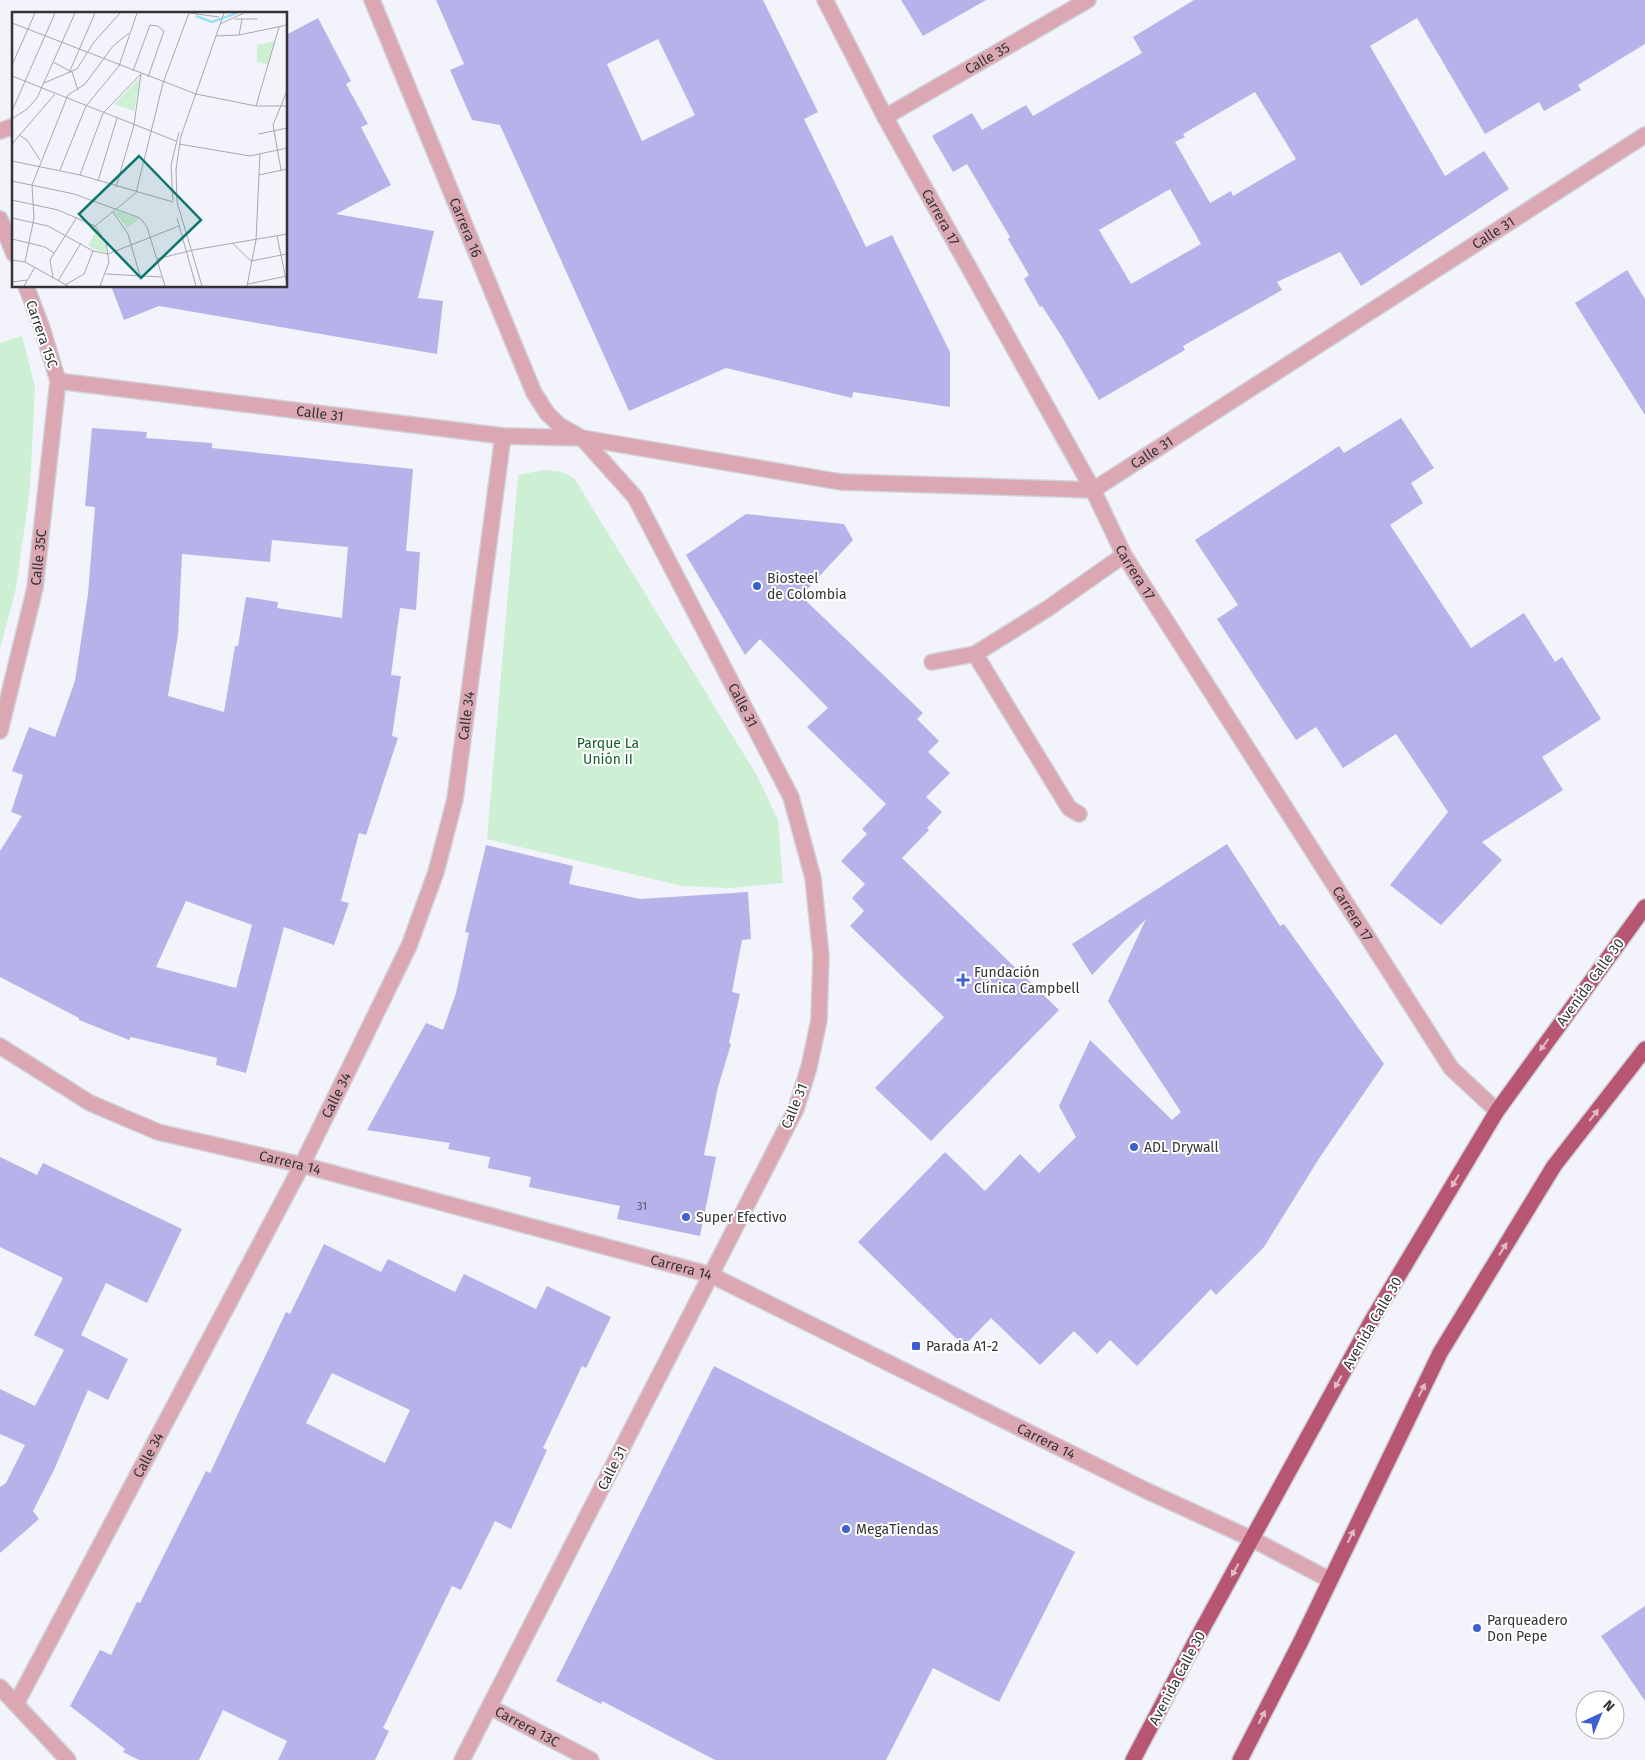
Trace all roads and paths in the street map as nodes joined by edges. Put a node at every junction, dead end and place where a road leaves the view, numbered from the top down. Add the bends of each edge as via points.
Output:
1 (372, 0) edge
2 (826, 0) edge
3 (1088, 0) edge
4 (885, 117) junction
5 (12, 127) edge
6 (0, 131) edge
7 (1645, 135) edge
8 (0, 219) edge
9 (12, 249) edge
10 (27, 288) edge
11 (58, 381) junction
12 (503, 436) junction
13 (582, 438) junction
14 (1093, 490) junction
15 (1124, 555) junction
16 (975, 654) junction
17 (932, 662) dead end
18 (0, 731) edge
19 (1079, 814) dead end
20 (1645, 907) edge
21 (0, 1046) edge
22 (1645, 1049) edge
23 (1497, 1111) junction
24 (302, 1165) junction
25 (711, 1275) junction
26 (1252, 1539) junction
27 (1330, 1580) junction
28 (0, 1687) edge
29 (16, 1704) junction
30 (490, 1707) junction
31 (68, 1760) edge
32 (462, 1760) edge
33 (591, 1760) edge
34 (1134, 1760) edge
35 (1240, 1760) edge

1 - 13 street, Carrera 16 via 531,386 547,413 559,425
2 - 4 street, Carrera 17
3 - 4 street, Calle 35
4 - 14 street, Carrera 17
5 - 6 street
7 - 14 street, Calle 31
8 - 9 street
10 - 11 street, Carrera 15C
11 - 12 street, Calle 31
11 - 18 street, Calle 35C via 35,588
12 - 13 street, Calle 31
12 - 24 street, Calle 34 via 455,798 436,872 409,946
13 - 14 street, Calle 31 via 840,482
13 - 25 street, Calle 31 via 635,497 647,518 791,797 813,878 821,956 818,1020 809,1067 796,1109
14 - 15 street, Carrera 17
15 - 16 street
15 - 23 street, Carrera 17 via 1451,1068
16 - 17 street
16 - 19 street via 1069,808
20 -> 23 highway, Avenida Calle 30
21 - 24 street, Carrera 14 via 90,1103 158,1132
27 -> 22 highway via 1440,1353 1554,1166
23 -> 26 highway, Avenida Calle 30 via 1372,1320
24 - 25 street, Carrera 14
24 - 29 street, Calle 34
25 - 26 street, Carrera 14 via 1145,1490
25 - 30 street, Calle 31
26 - 27 street, Carrera 14
26 -> 34 highway, Avenida Calle 30
35 -> 27 highway
28 - 29 street
29 - 31 street
30 - 32 street, Calle 31
30 - 33 street, Carrera 13C

